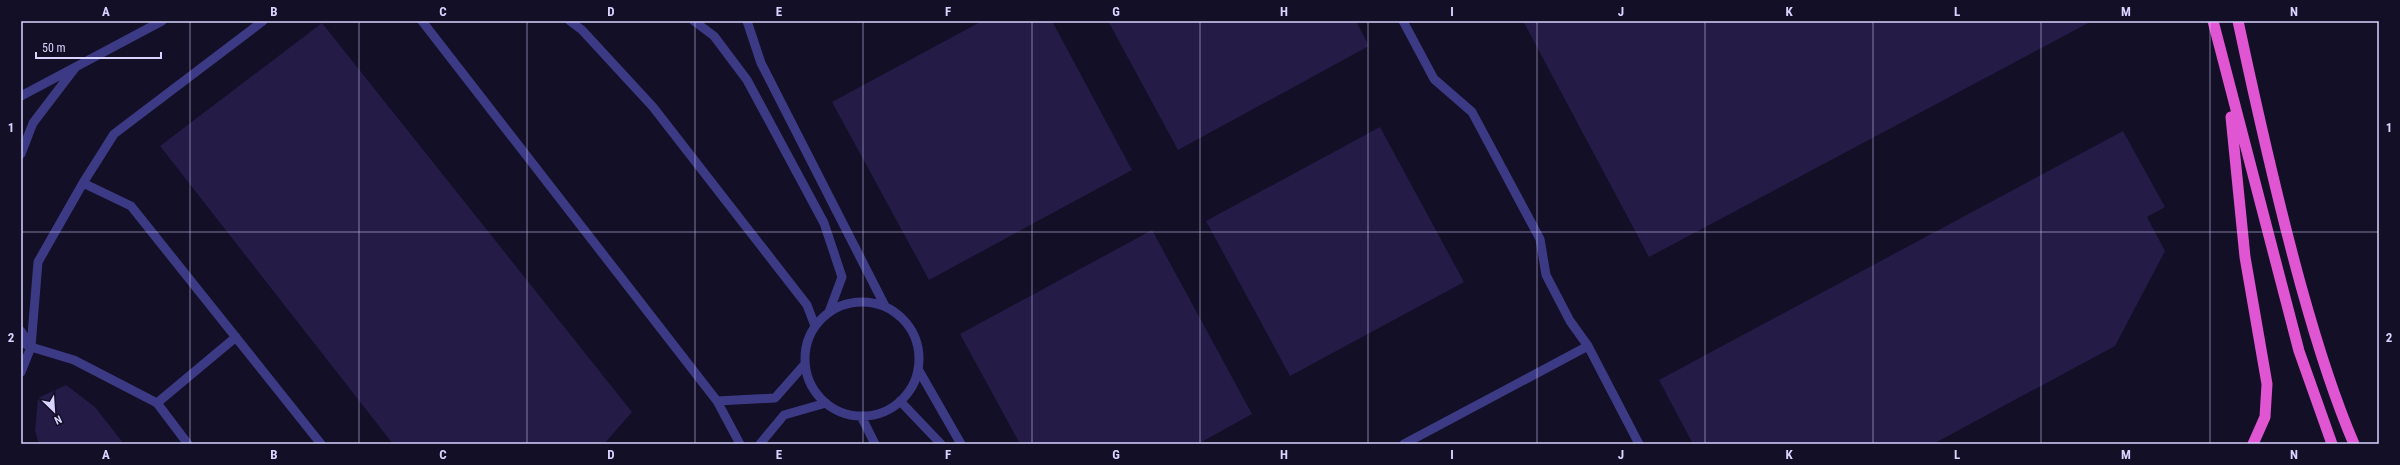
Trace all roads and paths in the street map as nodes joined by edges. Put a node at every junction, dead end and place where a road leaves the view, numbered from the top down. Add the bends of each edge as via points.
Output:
1 (162, 21) edge
2 (263, 21) edge
3 (422, 21) edge
4 (570, 21) edge
5 (694, 21) edge
6 (747, 21) edge
7 (1403, 21) edge
8 (2213, 21) edge
9 (2238, 21) edge
10 (78, 64) junction
11 (2228, 84) junction
12 (21, 96) edge
13 (21, 154) edge
14 (83, 183) junction
15 (884, 306) junction
16 (829, 312) junction
17 (815, 326) junction
18 (21, 332) edge
19 (236, 337) junction
20 (21, 342) edge
21 (1588, 346) junction
22 (31, 347) junction
23 (805, 364) junction
24 (918, 369) junction
25 (21, 372) edge
26 (717, 401) junction
27 (900, 401) junction
28 (157, 403) junction
29 (826, 403) junction
30 (861, 416) junction
31 (188, 444) edge
32 (321, 444) edge
33 (740, 444) edge
34 (760, 444) edge
35 (875, 444) edge
36 (941, 444) edge
37 (961, 444) edge
38 (1404, 444) edge
39 (1639, 444) edge
40 (2253, 444) edge
41 (2332, 444) edge
42 (2354, 444) edge

1 - 10 lane
2 - 14 lane via 114,134
3 - 26 lane
4 - 17 lane via 582,30 653,107 807,305
5 - 16 lane via 714,36 747,80 824,223 842,277
6 - 15 lane via 761,63
7 - 21 lane via 1434,79 1472,112 1540,239 1546,274 1570,321
8 - 11 highway
9 - 42 highway via 2268,158 2296,266 2328,378
10 - 12 lane
10 - 13 lane via 33,123
11 - 40 highway via 2244,252 2267,384 2266,417
11 - 41 highway via 2299,351
14 - 19 lane via 131,206
14 - 22 lane via 38,262
15 - 16 lane via 866,302 846,304
15 - 24 lane via 901,316 913,332 919,350
16 - 17 lane
17 - 23 lane via 807,344
18 - 22 lane
19 - 28 lane
19 - 32 lane
20 - 22 lane
21 - 38 lane
21 - 39 lane
22 - 25 lane
22 - 28 lane via 74,360
23 - 26 lane via 775,398
23 - 29 lane via 808,379 815,392
24 - 27 lane via 912,387
24 - 37 lane
26 - 33 lane
27 - 30 lane via 875,414
27 - 36 lane
28 - 31 lane
29 - 30 lane via 842,412
29 - 34 lane via 784,415
30 - 35 lane

